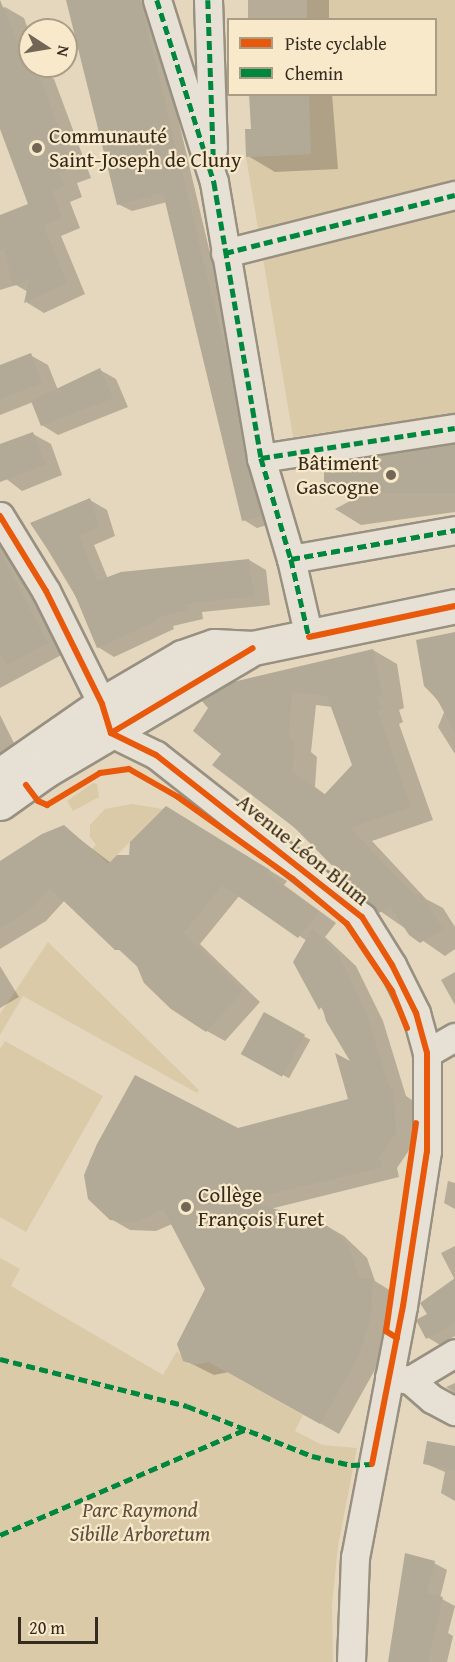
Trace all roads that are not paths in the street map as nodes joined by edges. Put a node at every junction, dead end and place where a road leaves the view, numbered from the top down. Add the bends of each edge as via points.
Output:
1 (157, 0) edge
2 (208, 0) edge
3 (214, 182) junction
4 (455, 195) edge
5 (225, 253) junction
6 (455, 428) edge
7 (261, 458) junction
8 (0, 516) edge
9 (455, 530) edge
10 (291, 559) junction
11 (455, 606) edge
12 (309, 637) junction
13 (253, 648) junction
14 (141, 716) junction
15 (107, 718) junction
16 (155, 755) junction
17 (0, 775) edge
18 (0, 803) edge
19 (455, 1037) edge
20 (428, 1053) junction
21 (455, 1353) edge
22 (399, 1379) junction
23 (455, 1411) edge
24 (351, 1662) edge

1 - 3 street
2 - 3 street
3 - 5 street
4 - 5 street
5 - 7 street
6 - 7 street
7 - 10 street
8 - 15 street via 46,591
9 - 10 street
10 - 12 street
11 - 12 main road
12 - 13 main road
13 - 14 main road
13 - 15 main road via 214,646 182,657
14 - 15 main road
14 - 16 street
15 - 16 street, Avenue Léon Blum
15 - 17 main road
15 - 18 main road
16 - 20 street, Avenue Léon Blum via 279,848 362,918 416,1013
19 - 20 street
20 - 22 street, Avenue Léon Blum via 429,1125 423,1193
21 - 22 street
22 - 23 street
22 - 24 street, Avenue Léon Blum via 351,1581

